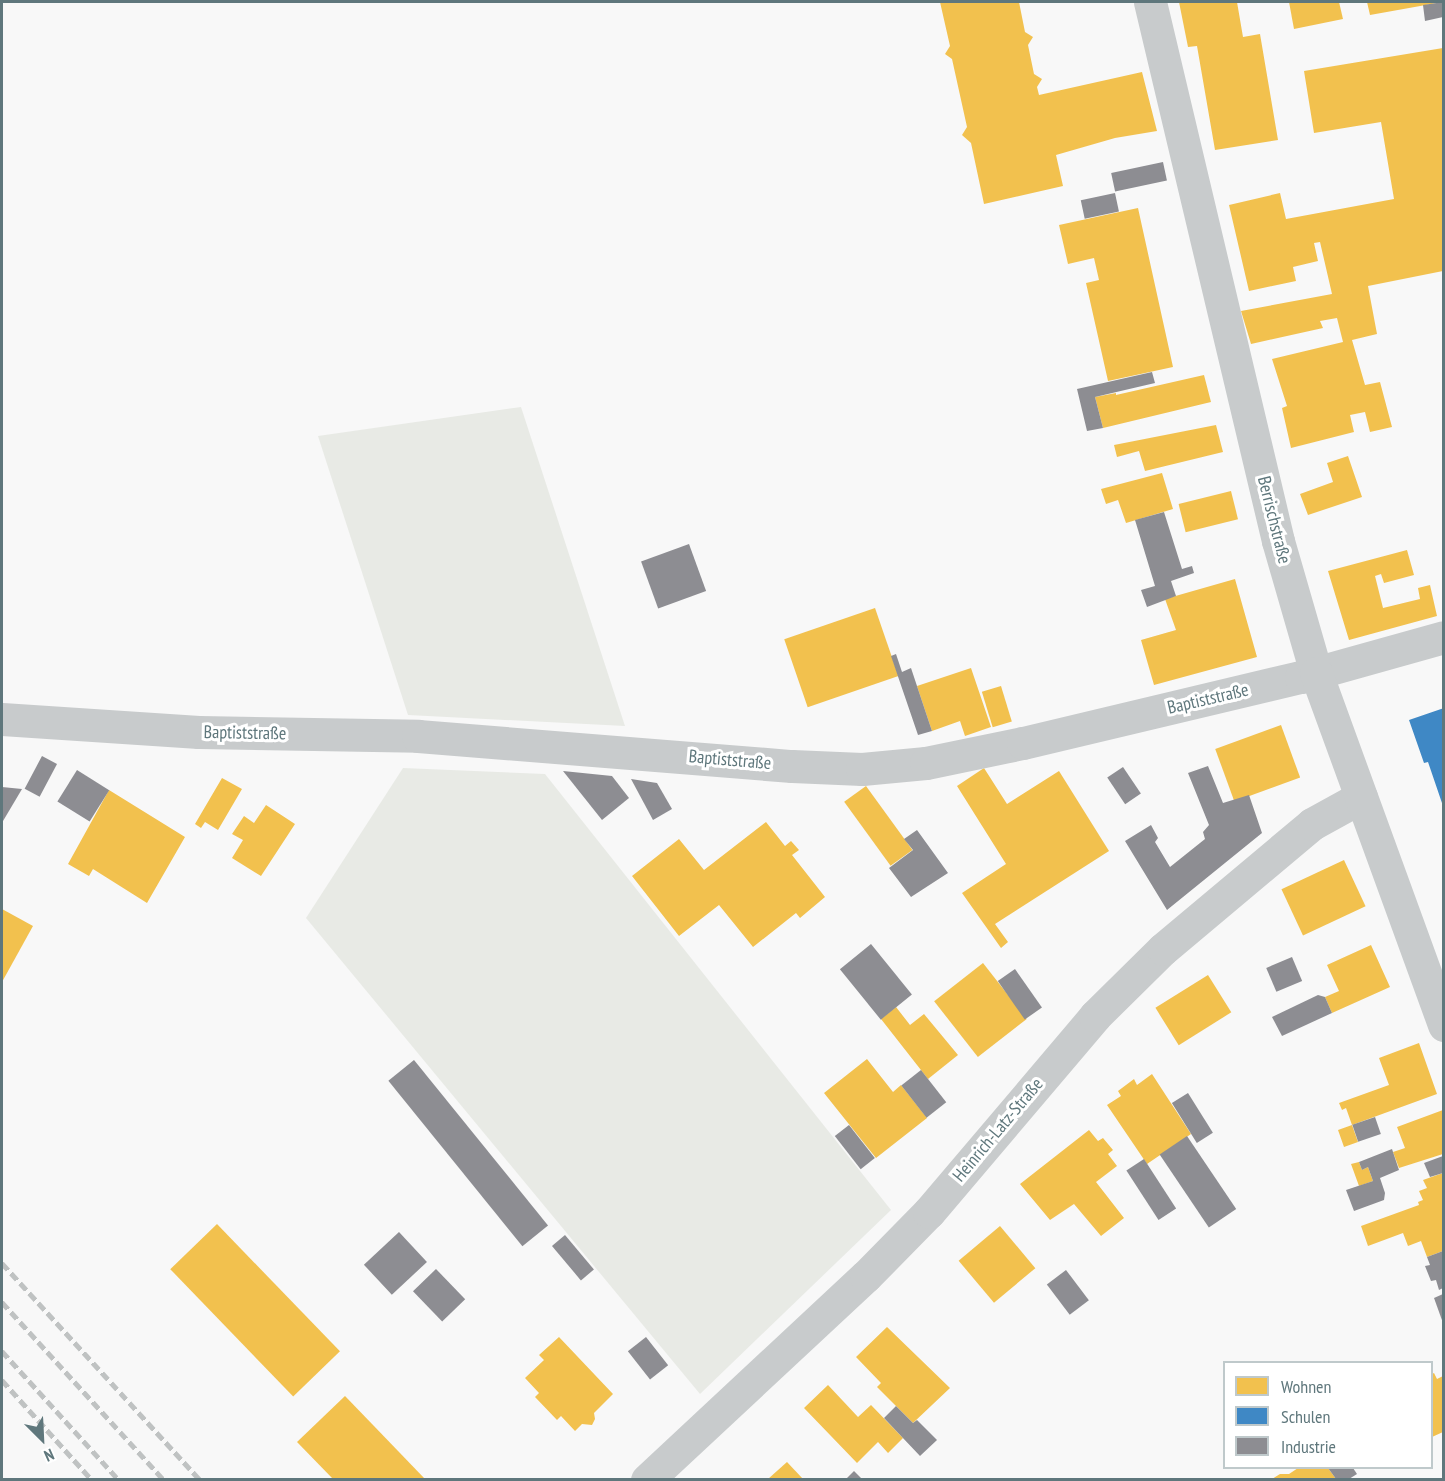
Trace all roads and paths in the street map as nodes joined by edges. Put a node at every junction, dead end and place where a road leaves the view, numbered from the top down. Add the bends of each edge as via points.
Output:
1 (1150, 2) edge
2 (1443, 638) edge
3 (1316, 673) junction
4 (2, 719) edge
5 (1361, 797) junction
6 (1443, 1025) edge
7 (647, 1479) edge

1 - 3 street, Berrischstraße via 1278,541
2 - 3 street, Baptiststraße
3 - 4 street, Baptiststraße via 1023,743 926,763 862,769 418,736 199,732
3 - 5 street, Berrischstraße
5 - 6 street, Berrischstraße
5 - 7 street, Heinrich-Latz-Straße via 1312,824 1163,949 1095,1016 914,1228

